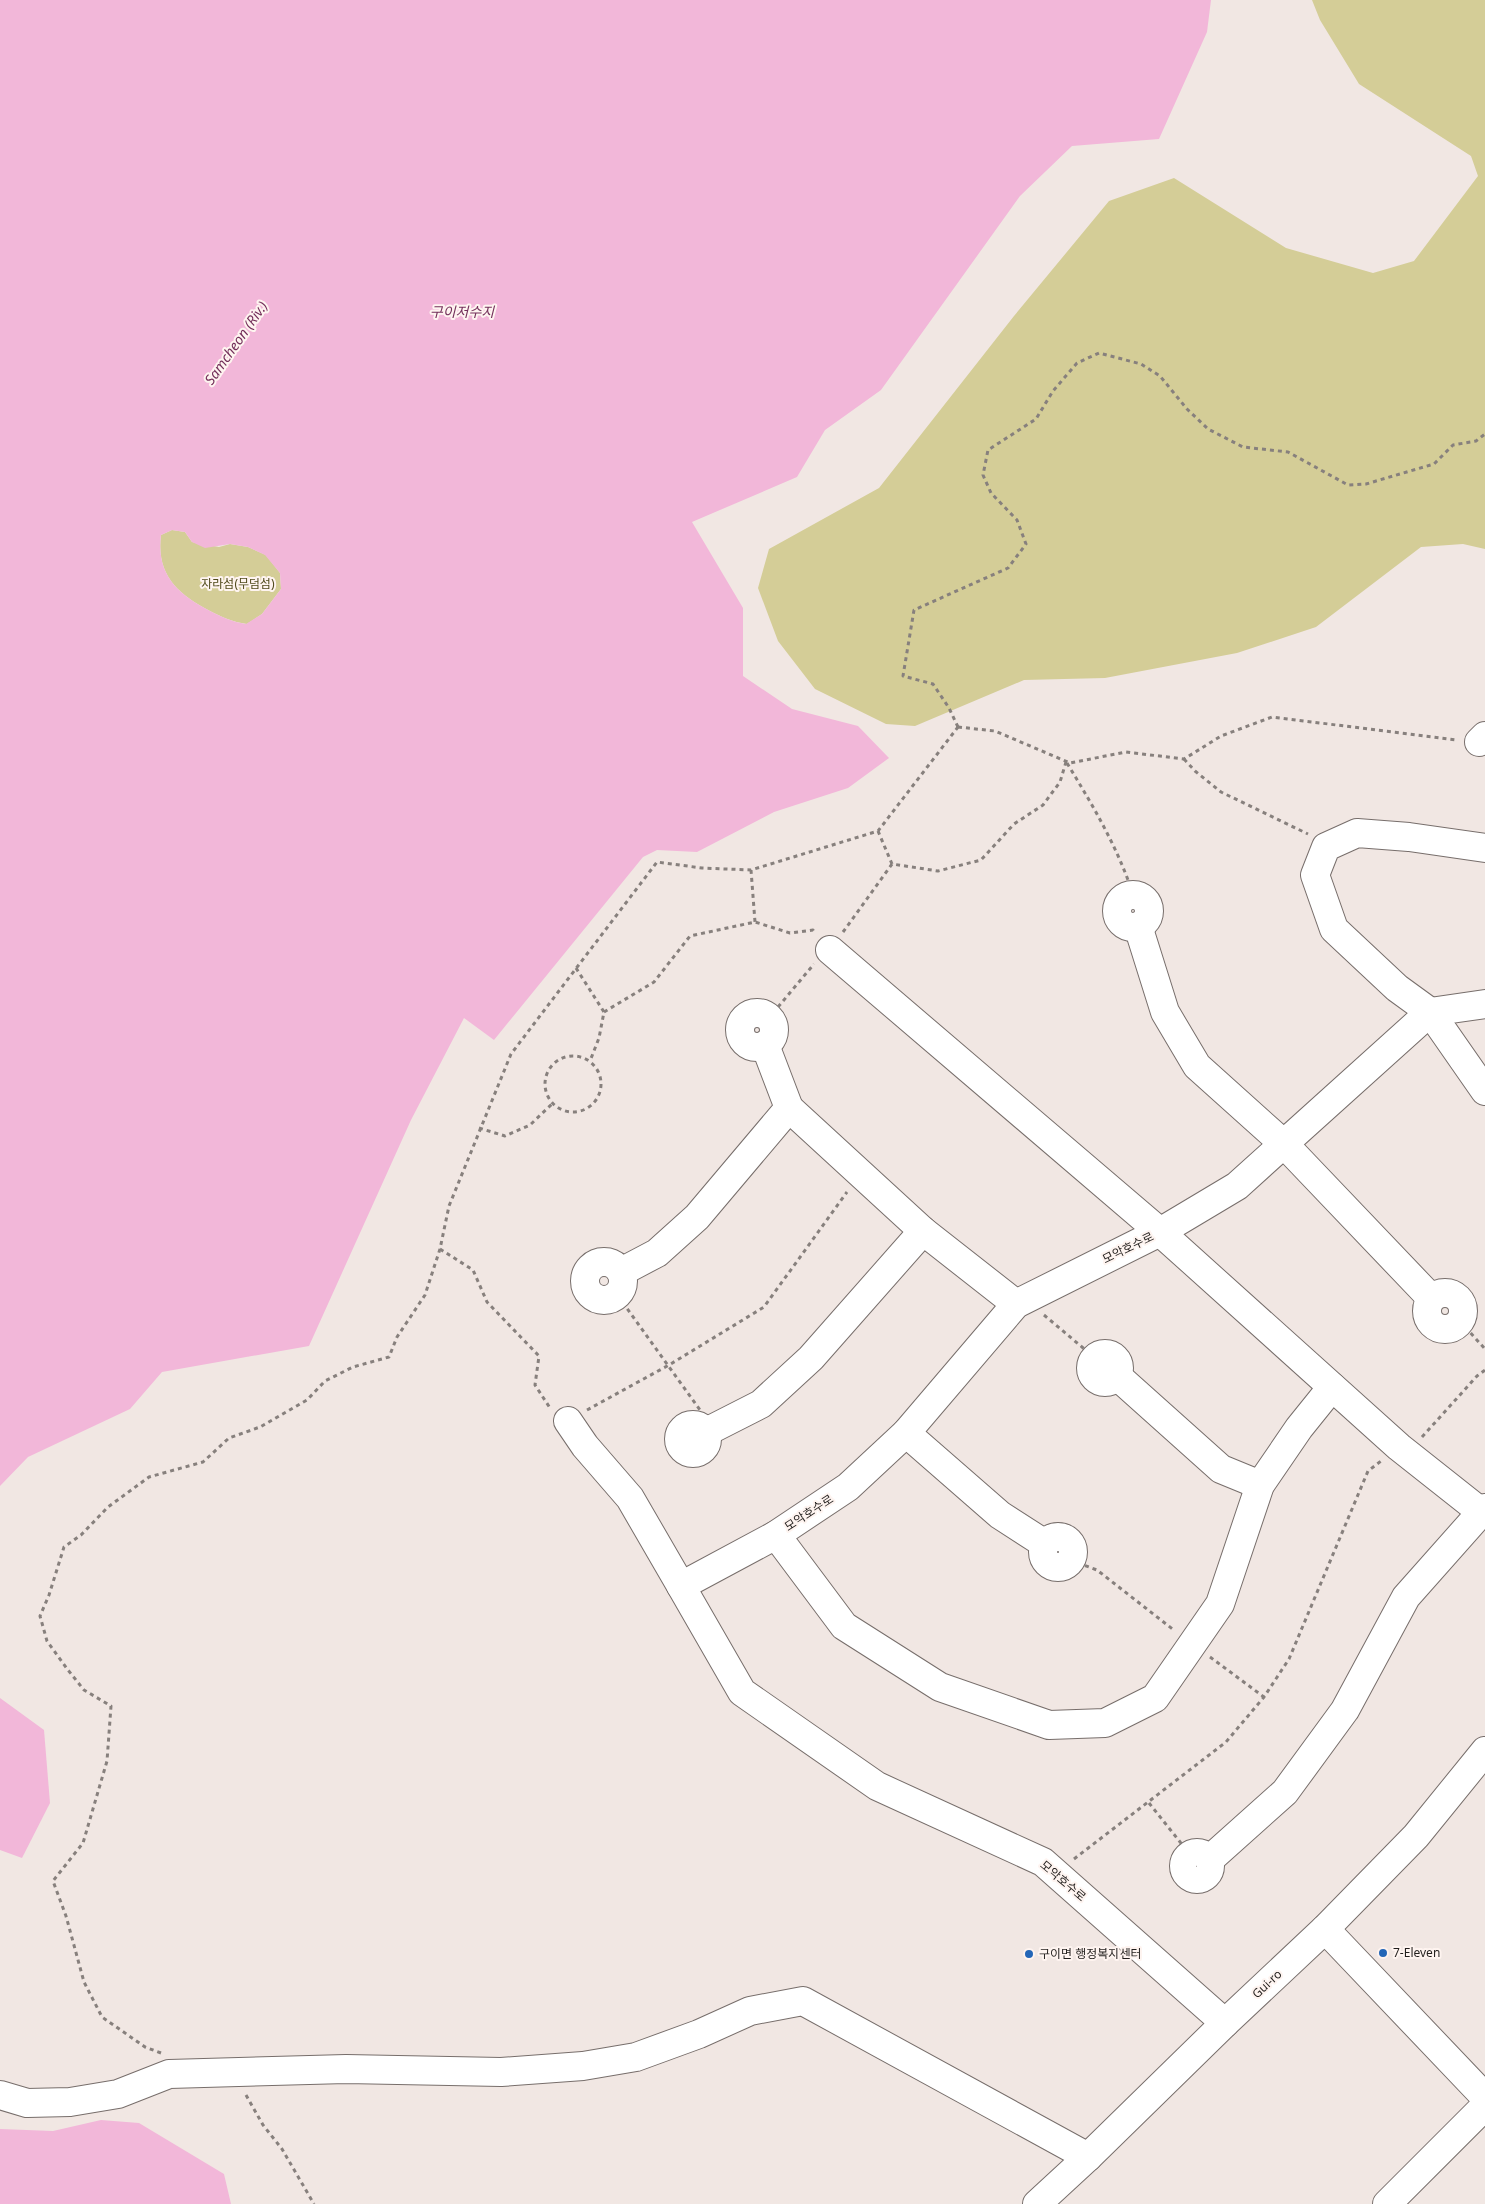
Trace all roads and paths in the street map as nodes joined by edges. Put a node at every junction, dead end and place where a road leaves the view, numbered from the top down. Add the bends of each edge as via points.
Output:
1 (1485, 434) edge
2 (958, 727) junction
3 (1482, 739) edge
4 (1184, 759) junction
5 (1066, 762) junction
6 (878, 831) junction
7 (1338, 842) junction
8 (1485, 848) edge
9 (892, 864) junction
10 (751, 870) junction
11 (1132, 894) joint
12 (755, 922) junction
13 (830, 950) junction
14 (576, 968) junction
15 (1485, 1004) edge
16 (604, 1012) junction
17 (1430, 1012) junction
18 (768, 1033) joint
19 (590, 1061) junction
20 (1485, 1090) edge
21 (552, 1103) junction
22 (789, 1108) junction
23 (479, 1128) junction
24 (1285, 1145) junction
25 (860, 1174) junction
26 (923, 1231) junction
27 (1160, 1232) junction
28 (440, 1249) junction
29 (620, 1284) joint
30 (1024, 1299) junction
31 (1460, 1321) joint
32 (1485, 1349) edge
33 (1095, 1358) joint
34 (669, 1365) junction
35 (1485, 1370) edge
36 (1332, 1387) junction
37 (568, 1421) junction
38 (709, 1431) joint
39 (906, 1433) junction
40 (1399, 1447) junction
41 (1260, 1485) junction
42 (1484, 1512) edge
43 (776, 1535) junction
44 (1070, 1560) joint
45 (680, 1586) junction
46 (1192, 1645) junction
47 (1264, 1696) junction
48 (1485, 1751) edge
49 (1149, 1803) junction
50 (1200, 1858) joint
51 (1056, 1874) junction
52 (1325, 1929) junction
53 (1225, 2023) junction
54 (170, 2053) dead end
55 (234, 2073) junction
56 (0, 2095) edge
57 (1485, 2097) edge
58 (1485, 2106) edge
59 (1088, 2158) junction
60 (314, 2204) edge
61 (1036, 2204) edge
62 (1387, 2204) edge

1 - 2 path via 1476,441 1454,445 1434,464 1366,484 1348,485 1288,452 1243,446 1208,429 1160,376 1141,364 1099,353 1077,363 1053,391 1036,419 988,450 983,475 991,493 1017,520 1026,544 1008,568 914,610 903,676 933,684
2 - 5 path via 995,730
2 - 6 path
3 - 4 path via 1272,717 1221,736
4 - 5 path via 1126,752
4 - 7 path via 1221,792 1308,834
5 - 9 path via 1060,782 1043,806 1014,824 981,860 938,871
5 - 11 path via 1105,826 1126,872
6 - 9 path
6 - 10 path
7 - 8 street via 1357,833
7 - 17 street via 1326,847 1315,875 1334,928 1397,988
9 - 13 path
10 - 12 path
10 - 14 path via 658,862
11 - 24 street via 1122,898 1117,912 1125,925 1138,926 1165,1012 1197,1066
12 - 13 path via 790,933 812,930
12 - 16 path via 690,936 654,982
13 - 18 path via 773,1012
13 - 27 street
14 - 16 path
14 - 23 path via 511,1054
15 - 17 street
16 - 19 path via 600,1038
17 - 20 street
17 - 24 street, 모악호수로
18 - 22 street
19 - 21 path via 572,1056 555,1063 546,1078
19 - 21 path via 602,1086 594,1104 568,1112
21 - 23 path via 530,1125 505,1136
22 - 25 street
22 - 29 street via 697,1217
23 - 28 path via 449,1206
24 - 27 street, 모악호수로 via 1237,1186
24 - 31 street via 1431,1298 1442,1292 1458,1298 1463,1309
25 - 26 street
25 - 34 path via 764,1307
26 - 30 street
26 - 38 street via 811,1358 761,1404
27 - 30 street, 모악호수로
27 - 36 street
28 - 37 path via 473,1270 487,1302 539,1356 535,1385 550,1408
28 - 54 path via 425,1295 397,1337 388,1357 353,1367 325,1381 307,1400 260,1427 229,1438 203,1462 149,1477 108,1507 81,1535 64,1547 40,1616 47,1641 68,1670 84,1690 111,1706 107,1761 83,1843 54,1881 84,1982 102,2017 145,2046
29 - 34 path
30 - 33 path
30 - 39 street, 모악호수로
31 - 32 path
33 - 41 street via 1091,1366 1096,1378 1109,1380 1116,1375 1222,1469
34 - 37 path
34 - 38 path
35 - 40 path via 1417,1442
36 - 40 street
36 - 41 street
37 - 45 street via 630,1498
39 - 43 street, 모악호수로 via 848,1487
39 - 44 street via 1000,1515 1046,1544 1045,1558 1052,1565 1062,1566
40 - 42 street
40 - 47 path via 1368,1471 1289,1658
41 - 46 street via 1220,1604
42 - 50 street via 1406,1597 1345,1710 1285,1792
43 - 45 street, 모악호수로
43 - 46 street via 844,1626 940,1687 1049,1725 1105,1723 1155,1698
44 - 46 path via 1097,1570
45 - 51 street, 모악호수로 via 742,1692 876,1786 1043,1862
46 - 47 path
47 - 49 path via 1226,1742
48 - 52 street, Gui-ro via 1416,1836
49 - 50 path
49 - 51 path
51 - 53 street, 모악호수로
52 - 53 street, Gui-ro
52 - 57 street
53 - 59 street, Gui-ro
55 - 56 street via 169,2074 118,2094 70,2102 27,2103
55 - 59 street via 346,2069 501,2072 584,2066 636,2057 750,2011 803,2001
55 - 60 path
58 - 62 street
59 - 61 street, Gui-ro

